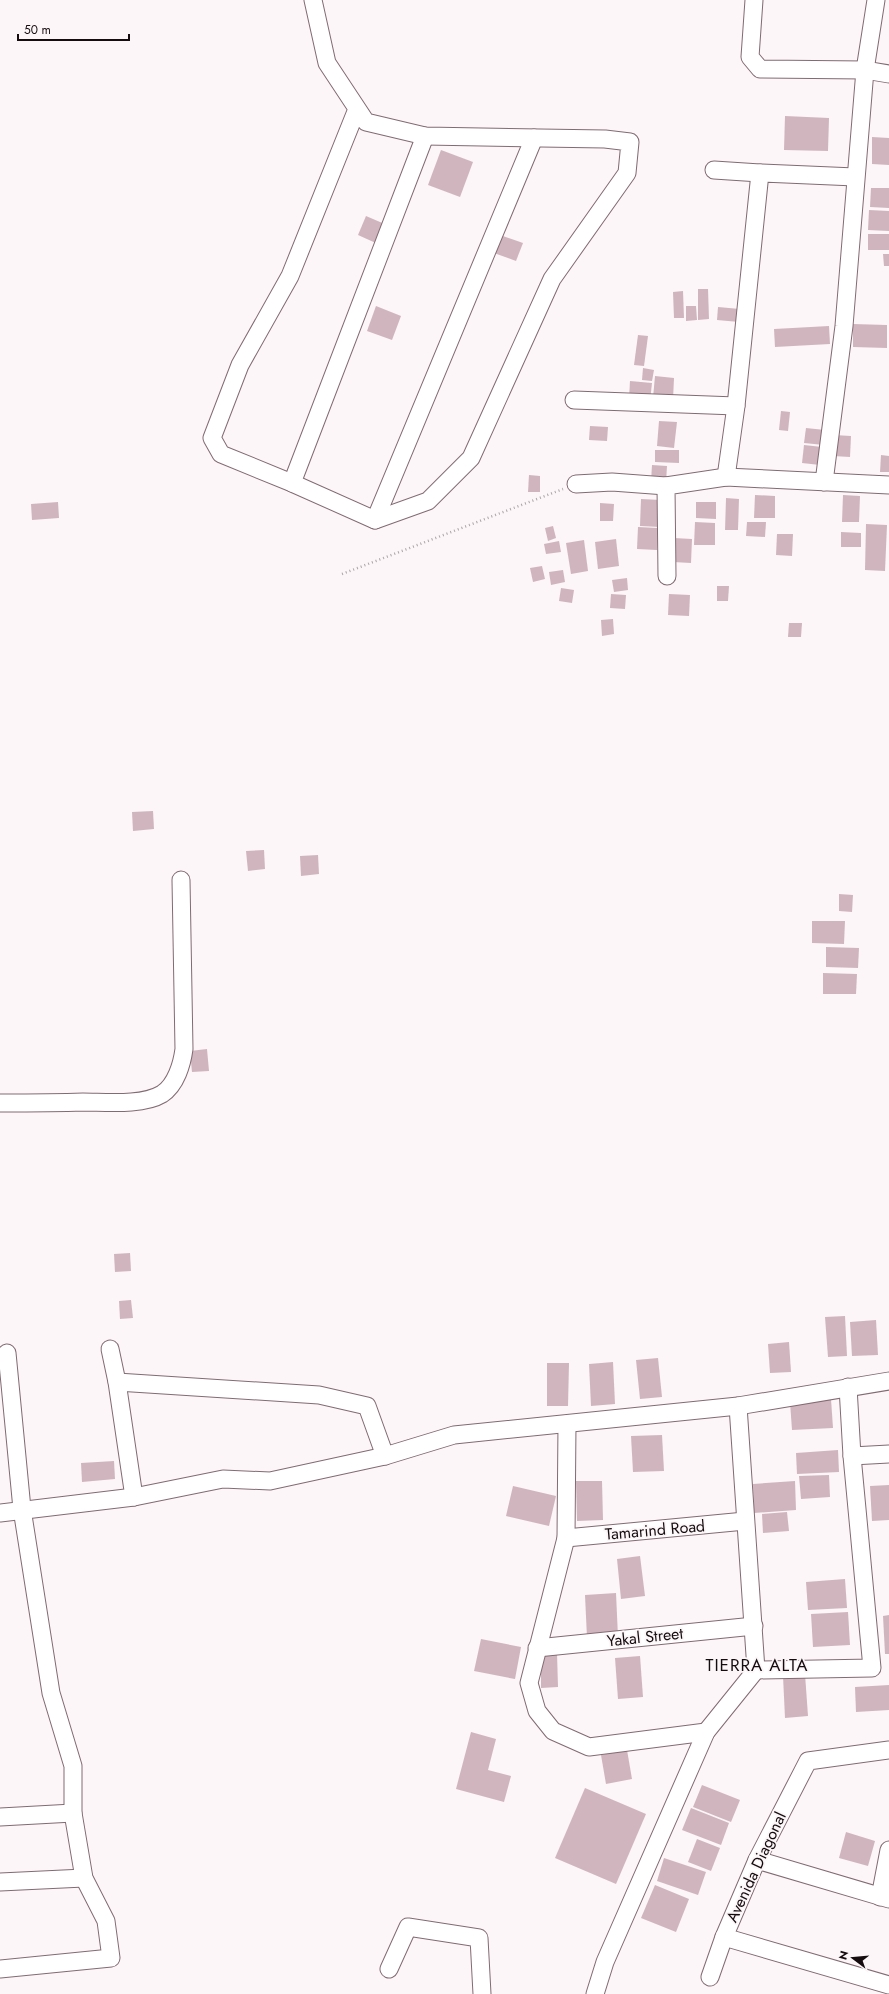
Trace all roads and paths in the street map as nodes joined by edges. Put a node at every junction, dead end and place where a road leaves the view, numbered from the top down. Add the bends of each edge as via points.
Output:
1 (313, 0) edge
2 (754, 0) edge
3 (876, 0) edge
4 (865, 70) junction
5 (889, 74) edge
6 (357, 109) junction
7 (425, 136) junction
8 (534, 138) junction
9 (714, 170) dead end
10 (760, 173) junction
11 (855, 177) junction
12 (574, 400) dead end
13 (736, 406) junction
14 (726, 477) junction
15 (824, 482) junction
16 (292, 483) junction
17 (576, 484) joint
18 (889, 485) edge
19 (666, 486) junction
20 (375, 520) junction
21 (342, 574) dead end
22 (667, 576) dead end
23 (181, 880) dead end
24 (0, 1103) edge
25 (110, 1349) dead end
26 (7, 1353) dead end
27 (889, 1381) edge
28 (117, 1382) junction
29 (848, 1387) junction
30 (738, 1406) junction
31 (567, 1424) junction
32 (889, 1454) edge
33 (385, 1456) junction
34 (852, 1456) junction
35 (134, 1497) junction
36 (22, 1509) junction
37 (0, 1513) edge
38 (745, 1521) junction
39 (566, 1538) junction
40 (754, 1626) junction
41 (537, 1648) junction
42 (756, 1670) junction
43 (706, 1732) junction
44 (889, 1750) edge
45 (73, 1813) junction
46 (0, 1817) edge
47 (889, 1850) edge
48 (757, 1860) junction
49 (84, 1878) junction
50 (0, 1882) edge
51 (885, 1898) edge
52 (724, 1937) junction
53 (0, 1969) edge
54 (389, 1969) dead end
55 (710, 1976) dead end
56 (889, 1985) edge
57 (482, 1994) edge
58 (594, 1994) edge

1 - 6 street via 327,63
2 - 4 street via 750,57 760,69
3 - 4 street
4 - 5 street
4 - 11 street
6 - 7 street via 366,122
6 - 16 street via 290,276 240,365 212,438 221,454
7 - 8 street
7 - 16 street
8 - 20 street
8 - 20 street via 630,142 627,173 552,278 471,458 428,501
9 - 10 street
10 - 11 street
10 - 13 street
11 - 15 street via 844,326
12 - 13 street
13 - 14 street
14 - 15 street
14 - 19 street
15 - 18 street
16 - 20 street
17 - 19 street via 612,482
17 - 21 path
19 - 22 street
23 - 24 street via 184,1049 182,1062 170,1086 162,1094 150,1099 129,1102
25 - 28 street
26 - 36 street
27 - 29 street
28 - 33 street via 318,1395 368,1406
28 - 35 street
29 - 30 street
29 - 34 street
30 - 31 street
30 - 38 street
31 - 33 street via 454,1435
31 - 39 street
32 - 34 street
33 - 35 street via 270,1481 223,1478
34 - 42 street via 872,1668
35 - 36 street
36 - 37 street
36 - 45 street via 51,1692 73,1766
38 - 39 street, Tamarind Road
38 - 40 street
39 - 41 street
40 - 41 street, Yakal Street
40 - 42 street
41 - 43 street via 529,1683 536,1711 553,1731 589,1747
42 - 43 street
43 - 58 street via 605,1962
44 - 48 street, Avenida Diagonal via 808,1761
45 - 46 street
45 - 49 street
47 - 51 street
48 - 51 street
48 - 52 street, Avenida Diagonal
49 - 50 street
49 - 53 street via 106,1921 111,1958
52 - 55 street, Avenida Diagonal
52 - 56 street
54 - 57 street via 408,1927 479,1938

